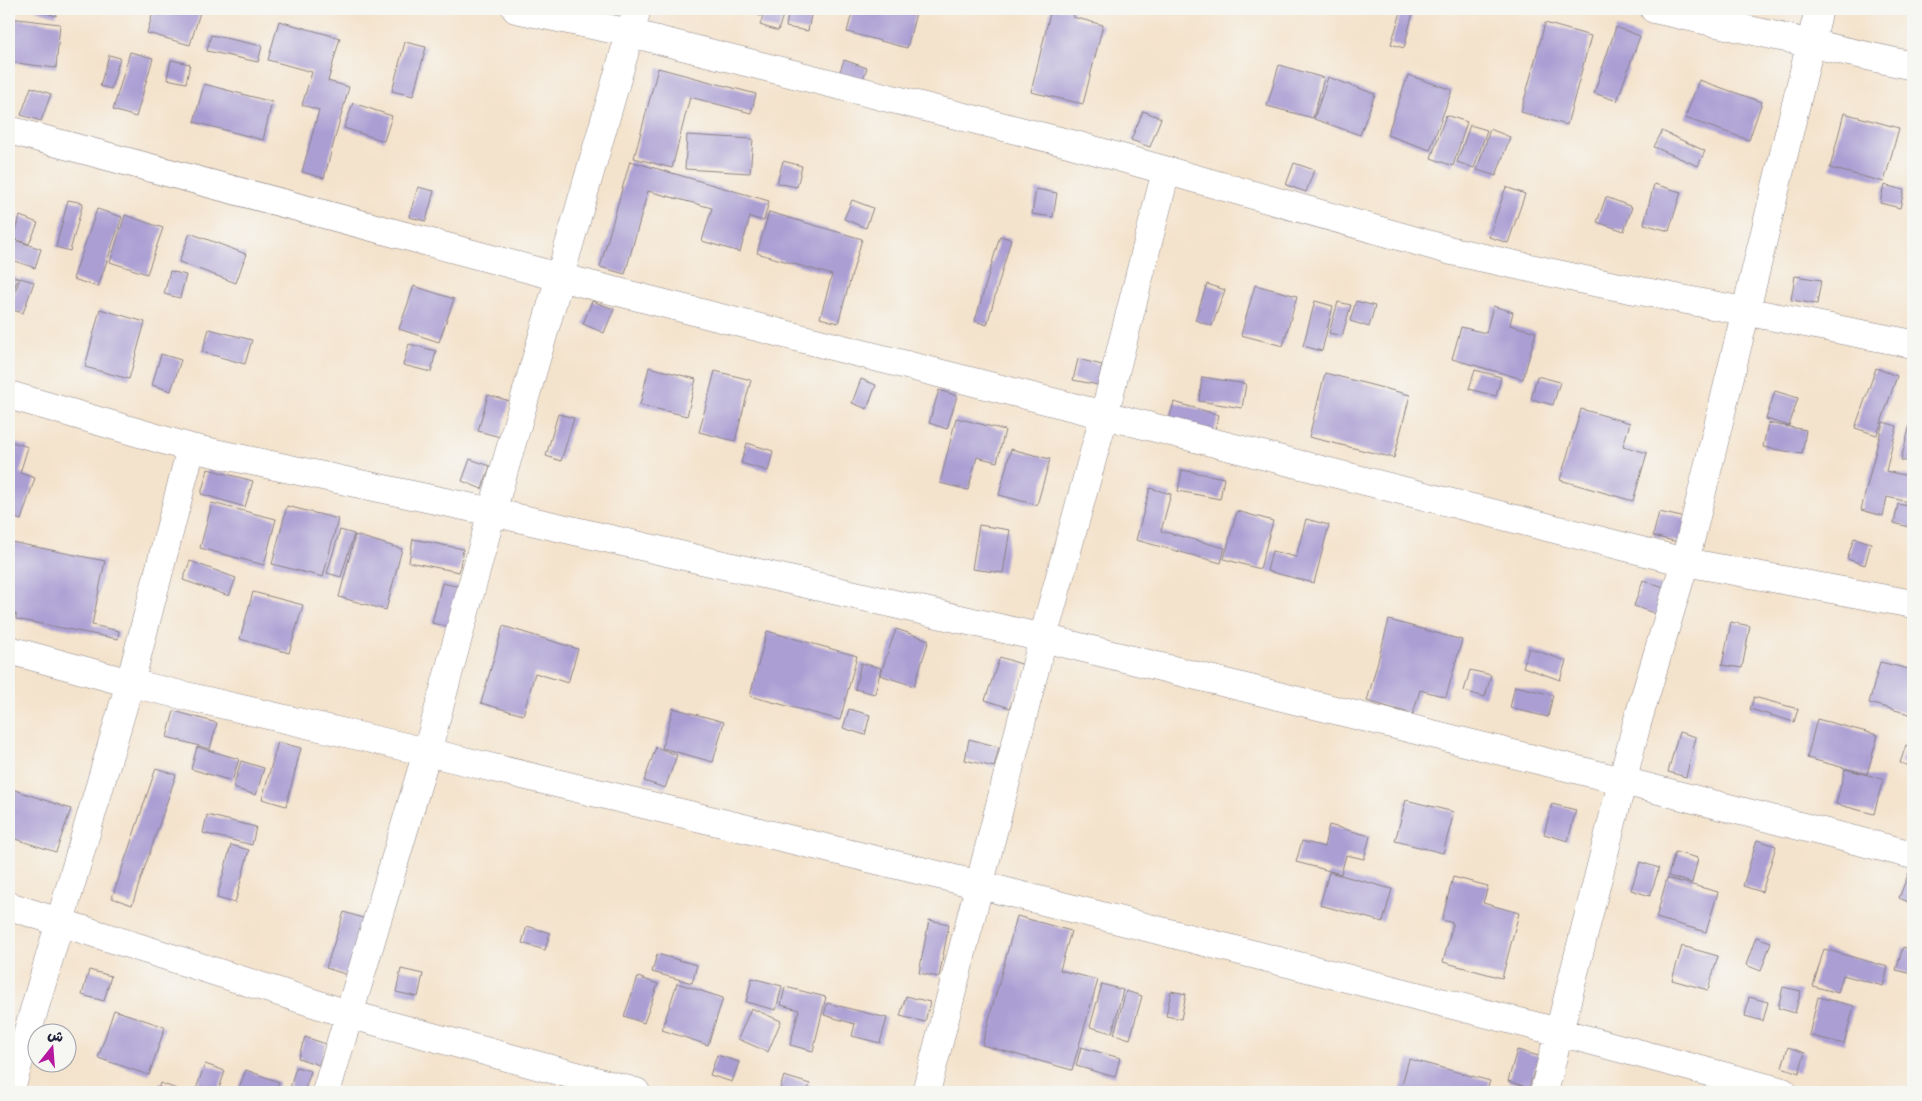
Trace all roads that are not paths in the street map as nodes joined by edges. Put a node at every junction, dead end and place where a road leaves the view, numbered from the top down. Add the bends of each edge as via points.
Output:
1 (516, 9) edge
2 (1654, 9) edge
3 (1819, 9) edge
4 (633, 21) edge
5 (1810, 44) junction
6 (1913, 66) edge
7 (9, 130) edge
8 (1166, 171) junction
9 (559, 277) junction
10 (1744, 311) junction
11 (1913, 344) edge
12 (9, 395) edge
13 (1104, 416) junction
14 (191, 448) junction
15 (492, 512) junction
16 (1685, 562) junction
17 (1913, 604) edge
18 (1043, 638) junction
19 (9, 650) edge
20 (130, 683) junction
21 (428, 752) junction
22 (1623, 781) junction
23 (1913, 855) edge
24 (980, 885) junction
25 (9, 906) edge
26 (58, 923) junction
27 (348, 1014) junction
28 (1559, 1032) junction
29 (598, 1088) edge
30 (10, 1092) edge
31 (326, 1092) edge
32 (636, 1092) edge
33 (926, 1092) edge
34 (1544, 1092) edge
35 (1783, 1092) edge

1 - 4 street
2 - 5 street
3 - 5 street
4 - 8 street
4 - 9 street
5 - 6 street
5 - 10 street
7 - 9 street
8 - 10 street via 1452,251
8 - 13 street
9 - 13 street
9 - 15 street
10 - 11 street
10 - 16 street
12 - 14 street
13 - 16 street
13 - 18 street
14 - 15 street
14 - 20 street
15 - 18 street
15 - 21 street
16 - 17 street
16 - 22 street
18 - 22 street
18 - 24 street
19 - 20 street
20 - 21 street
20 - 26 street
21 - 24 street
21 - 27 street
22 - 23 street
22 - 28 street
24 - 28 street
24 - 33 street
25 - 26 street
26 - 27 street
26 - 30 street
27 - 29 street
27 - 31 street
28 - 34 street
28 - 35 street
29 - 32 street

